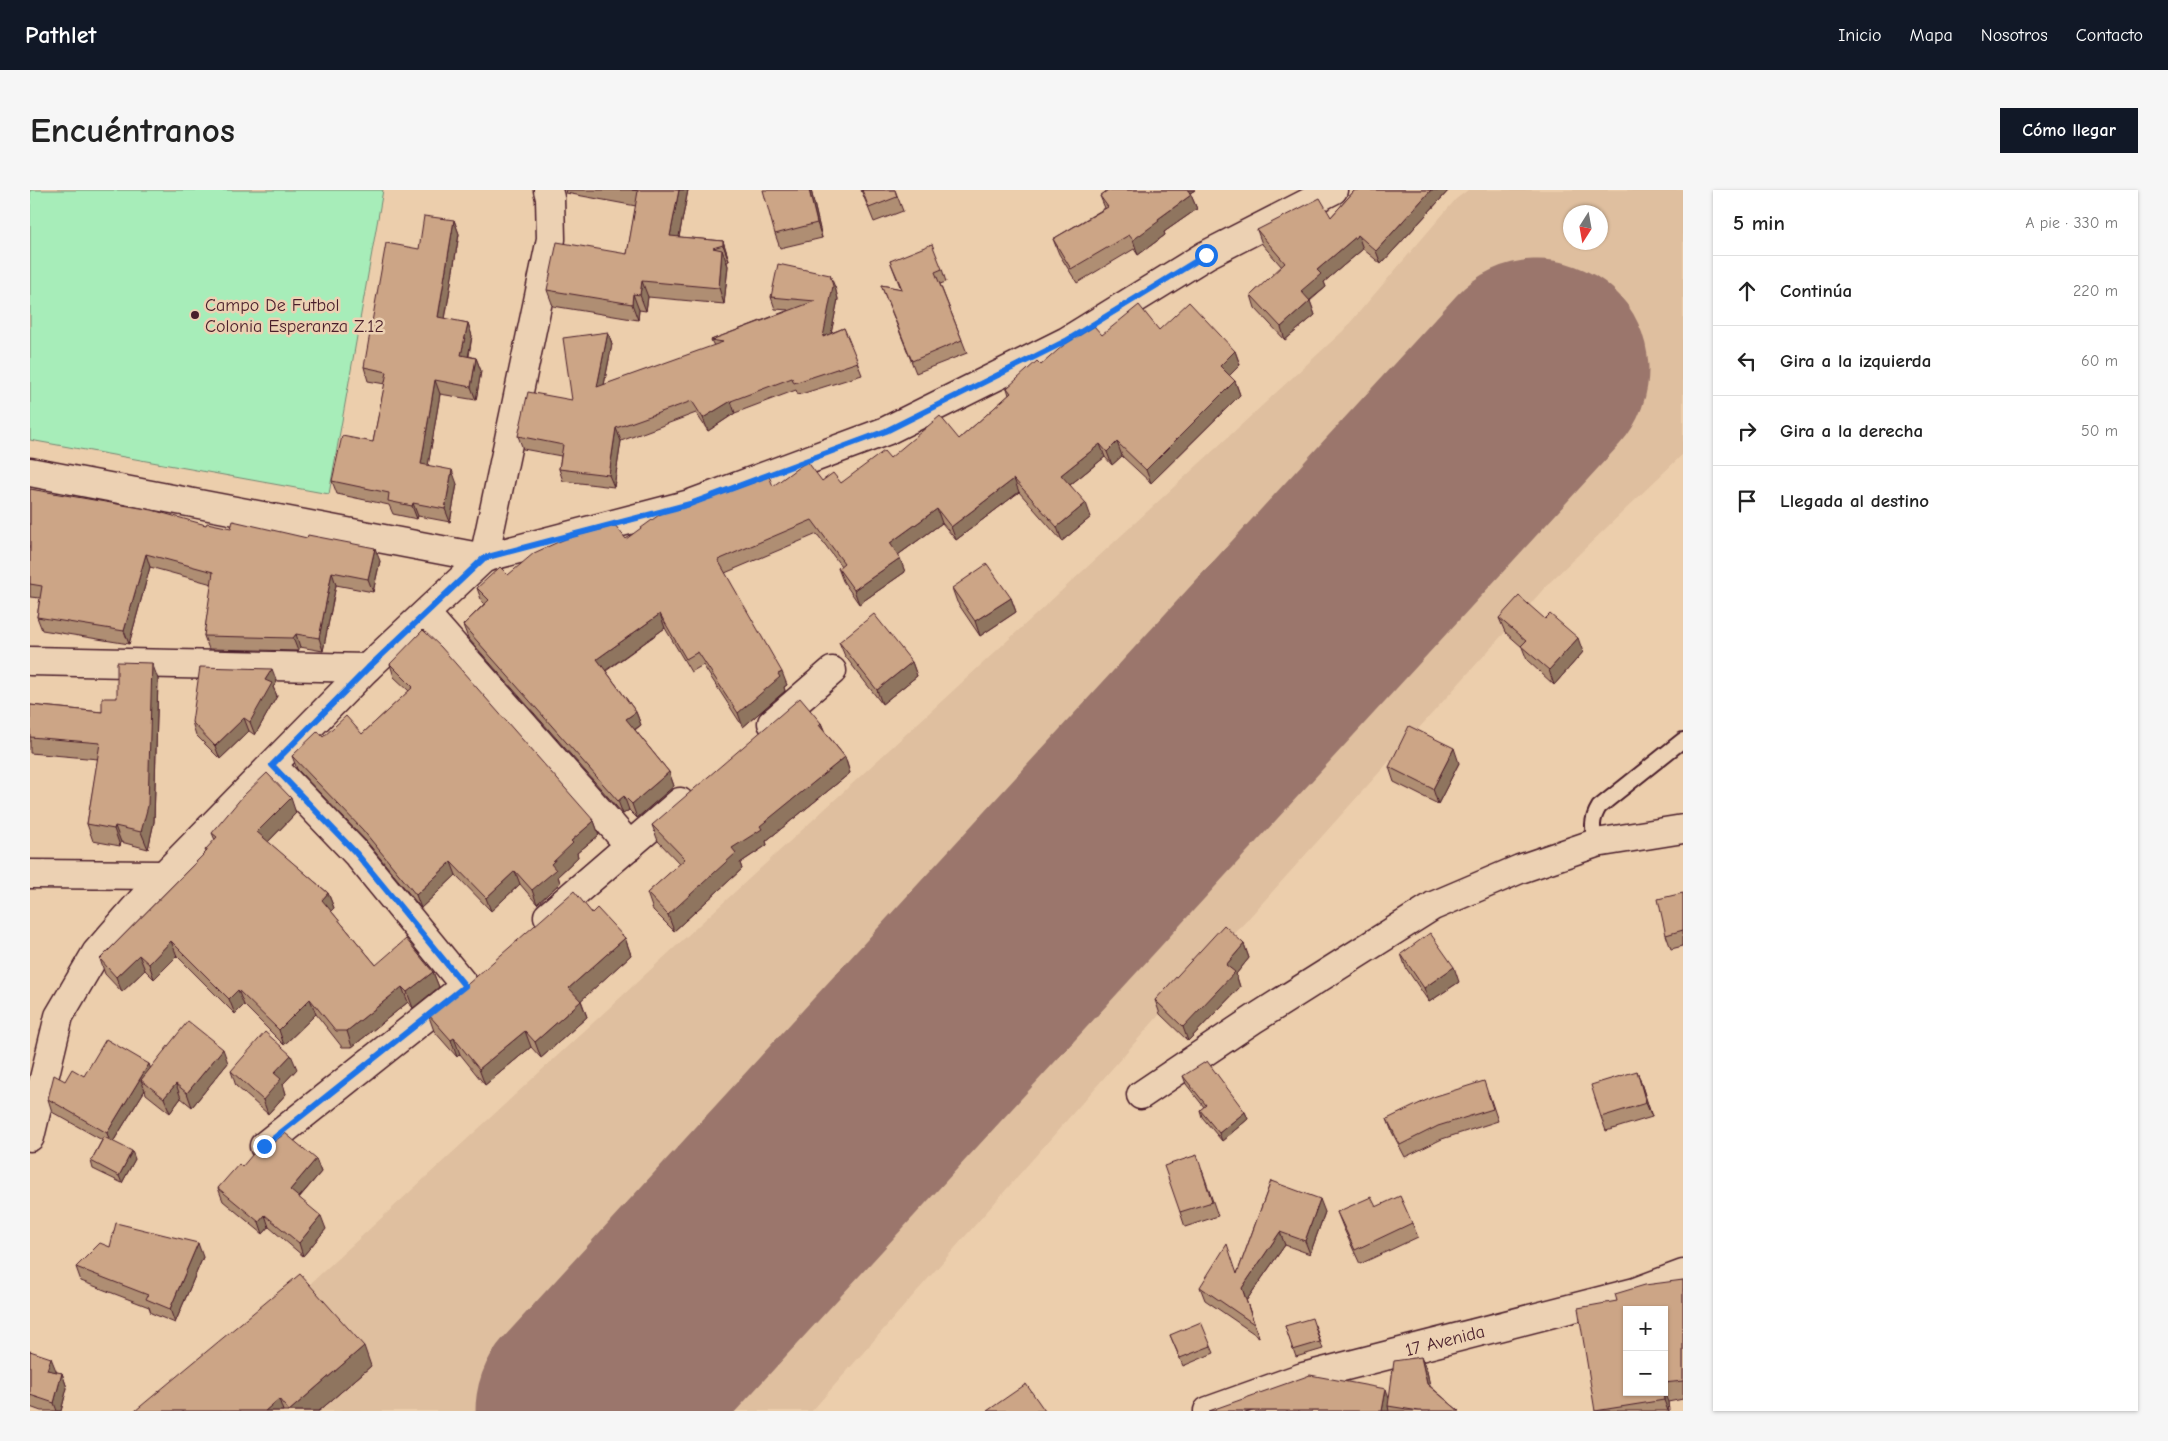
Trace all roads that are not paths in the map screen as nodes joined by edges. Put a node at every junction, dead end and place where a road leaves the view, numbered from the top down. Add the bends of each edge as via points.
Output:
1 (548, 190) edge
2 (1333, 190) edge
3 (30, 472) edge
4 (484, 558) junction
5 (426, 614) junction
6 (30, 661) edge
7 (368, 668) junction
8 (832, 671) dead end
9 (1683, 740) edge
10 (750, 742) edge
11 (272, 765) junction
12 (697, 788) edge
13 (1683, 829) edge
14 (1596, 843) junction
15 (630, 846) junction
16 (30, 874) edge
17 (164, 875) junction
18 (532, 929) edge
19 (487, 967) edge
20 (465, 986) junction
21 (1141, 1095) dead end
22 (30, 1137) edge
23 (264, 1146) edge
24 (1683, 1274) edge
25 (1208, 1411) edge

1 - 4 street via 551,239
2 - 4 street via 1206,255 1066,341 886,431 690,504
3 - 4 street
4 - 5 street
5 - 7 street
5 - 15 street
6 - 7 street
7 - 11 street
8 - 10 street
9 - 14 lane via 1599,807 1593,816 1592,827
11 - 17 street
11 - 20 street via 356,853
12 - 15 street
13 - 14 street
14 - 21 street via 1520,869 1432,906
15 - 18 street
16 - 17 street
17 - 22 street via 96,953 59,1016
19 - 20 street
20 - 23 street
24 - 25 street, 17 Avenida via 1635,1292 1303,1377

